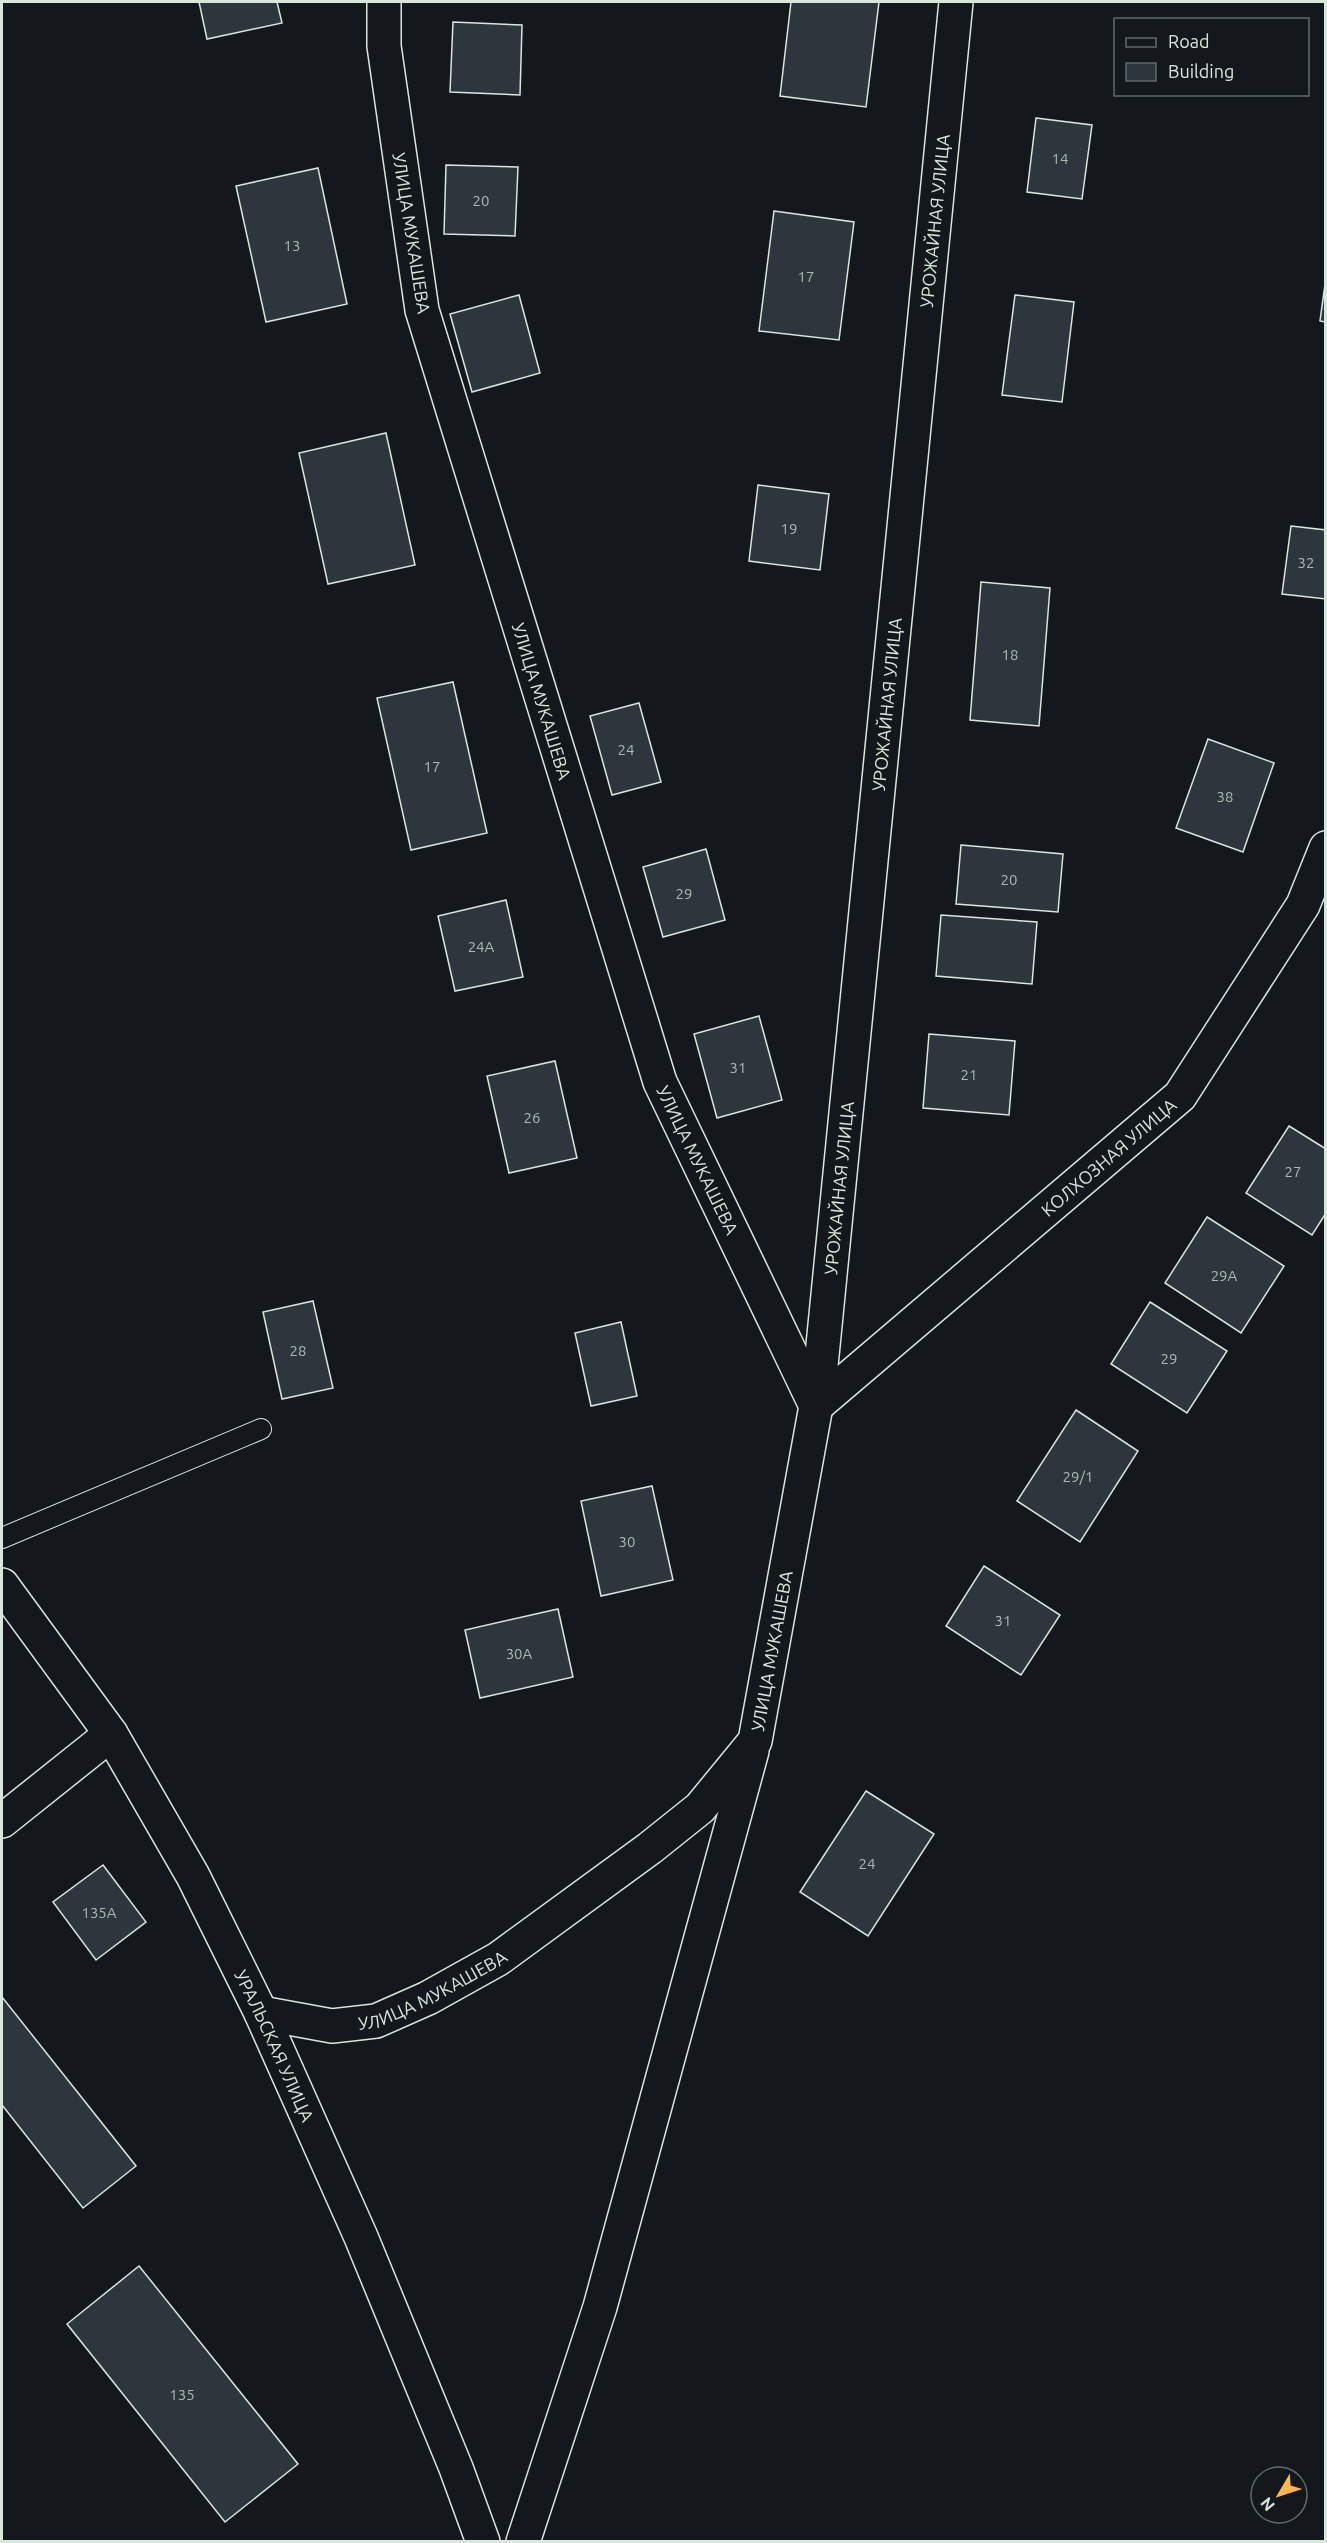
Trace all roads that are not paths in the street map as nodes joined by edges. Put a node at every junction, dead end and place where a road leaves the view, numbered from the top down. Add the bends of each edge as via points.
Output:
1 (384, 2) edge
2 (956, 2) edge
3 (1326, 848) edge
4 (816, 1406) junction
5 (261, 1429) dead end
6 (2, 1538) edge
7 (2, 1585) edge
8 (111, 1734) junction
9 (755, 1741) junction
10 (2, 1821) edge
11 (261, 2013) junction
12 (483, 2541) edge
13 (523, 2541) edge

1 - 4 street, УЛИЦА МУКАШЕВА via 384,46 422,310 660,1082
2 - 4 street, УРОЖАЙНАЯ УЛИЦА
3 - 4 street, КОЛХОЗНАЯ УЛИЦА via 1303,905 1180,1096
4 - 9 street, УЛИЦА МУКАШЕВА
5 - 6 lane
7 - 8 street, УРАЛЬСКАЯ УЛИЦА
8 - 10 street
8 - 11 street, УРАЛЬСКАЯ УЛИЦА via 193,1876
9 - 11 street, УЛИЦА МУКАШЕВА via 700,1808 650,1848 498,1959 428,1998 376,2021 332,2026
9 - 13 street via 600,2307
11 - 12 street, УРАЛЬСКАЯ УЛИЦА via 362,2238

